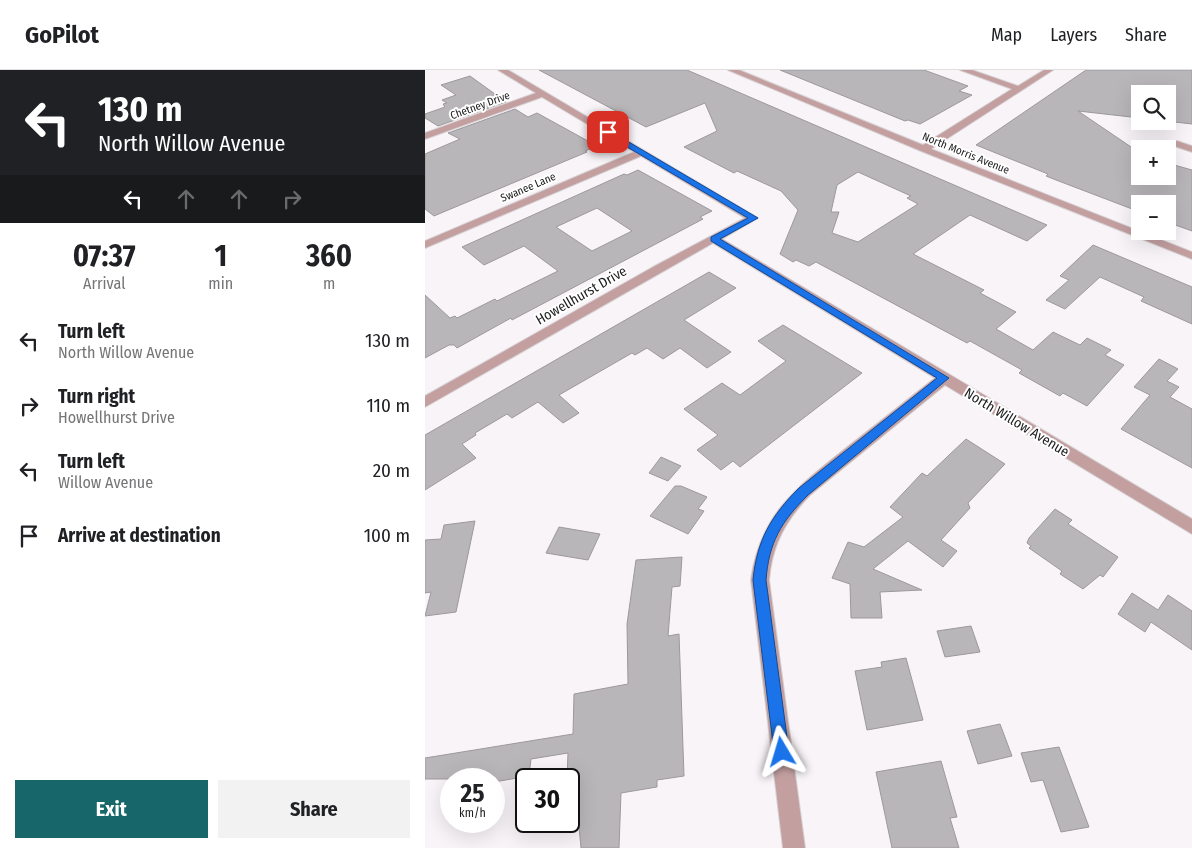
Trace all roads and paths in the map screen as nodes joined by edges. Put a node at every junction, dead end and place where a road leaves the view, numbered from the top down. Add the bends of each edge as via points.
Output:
1 (502, 70) edge
2 (732, 70) edge
3 (964, 70) edge
4 (1049, 70) edge
5 (1019, 89) junction
6 (542, 94) junction
7 (425, 136) edge
8 (1177, 144) dead end
9 (1192, 149) edge
10 (924, 150) junction
11 (641, 152) junction
12 (714, 239) junction
13 (425, 245) edge
14 (1192, 256) edge
15 (944, 378) junction
16 (425, 402) edge
17 (1192, 527) edge
18 (794, 848) edge

1 - 6 street
2 - 10 street, North Morris Avenue
3 - 5 street
4 - 5 street
5 - 10 street
6 - 7 street, Chetney Drive
6 - 11 street
8 - 9 street
10 - 14 street, North Morris Avenue
11 - 12 street, Howellhurst Drive via 753,218
11 - 13 street, Swanee Lane
12 - 15 street, North Willow Avenue
12 - 16 street, Howellhurst Drive
15 - 17 street, North Willow Avenue
15 - 18 street via 803,491 785,510 762,557 760,580

